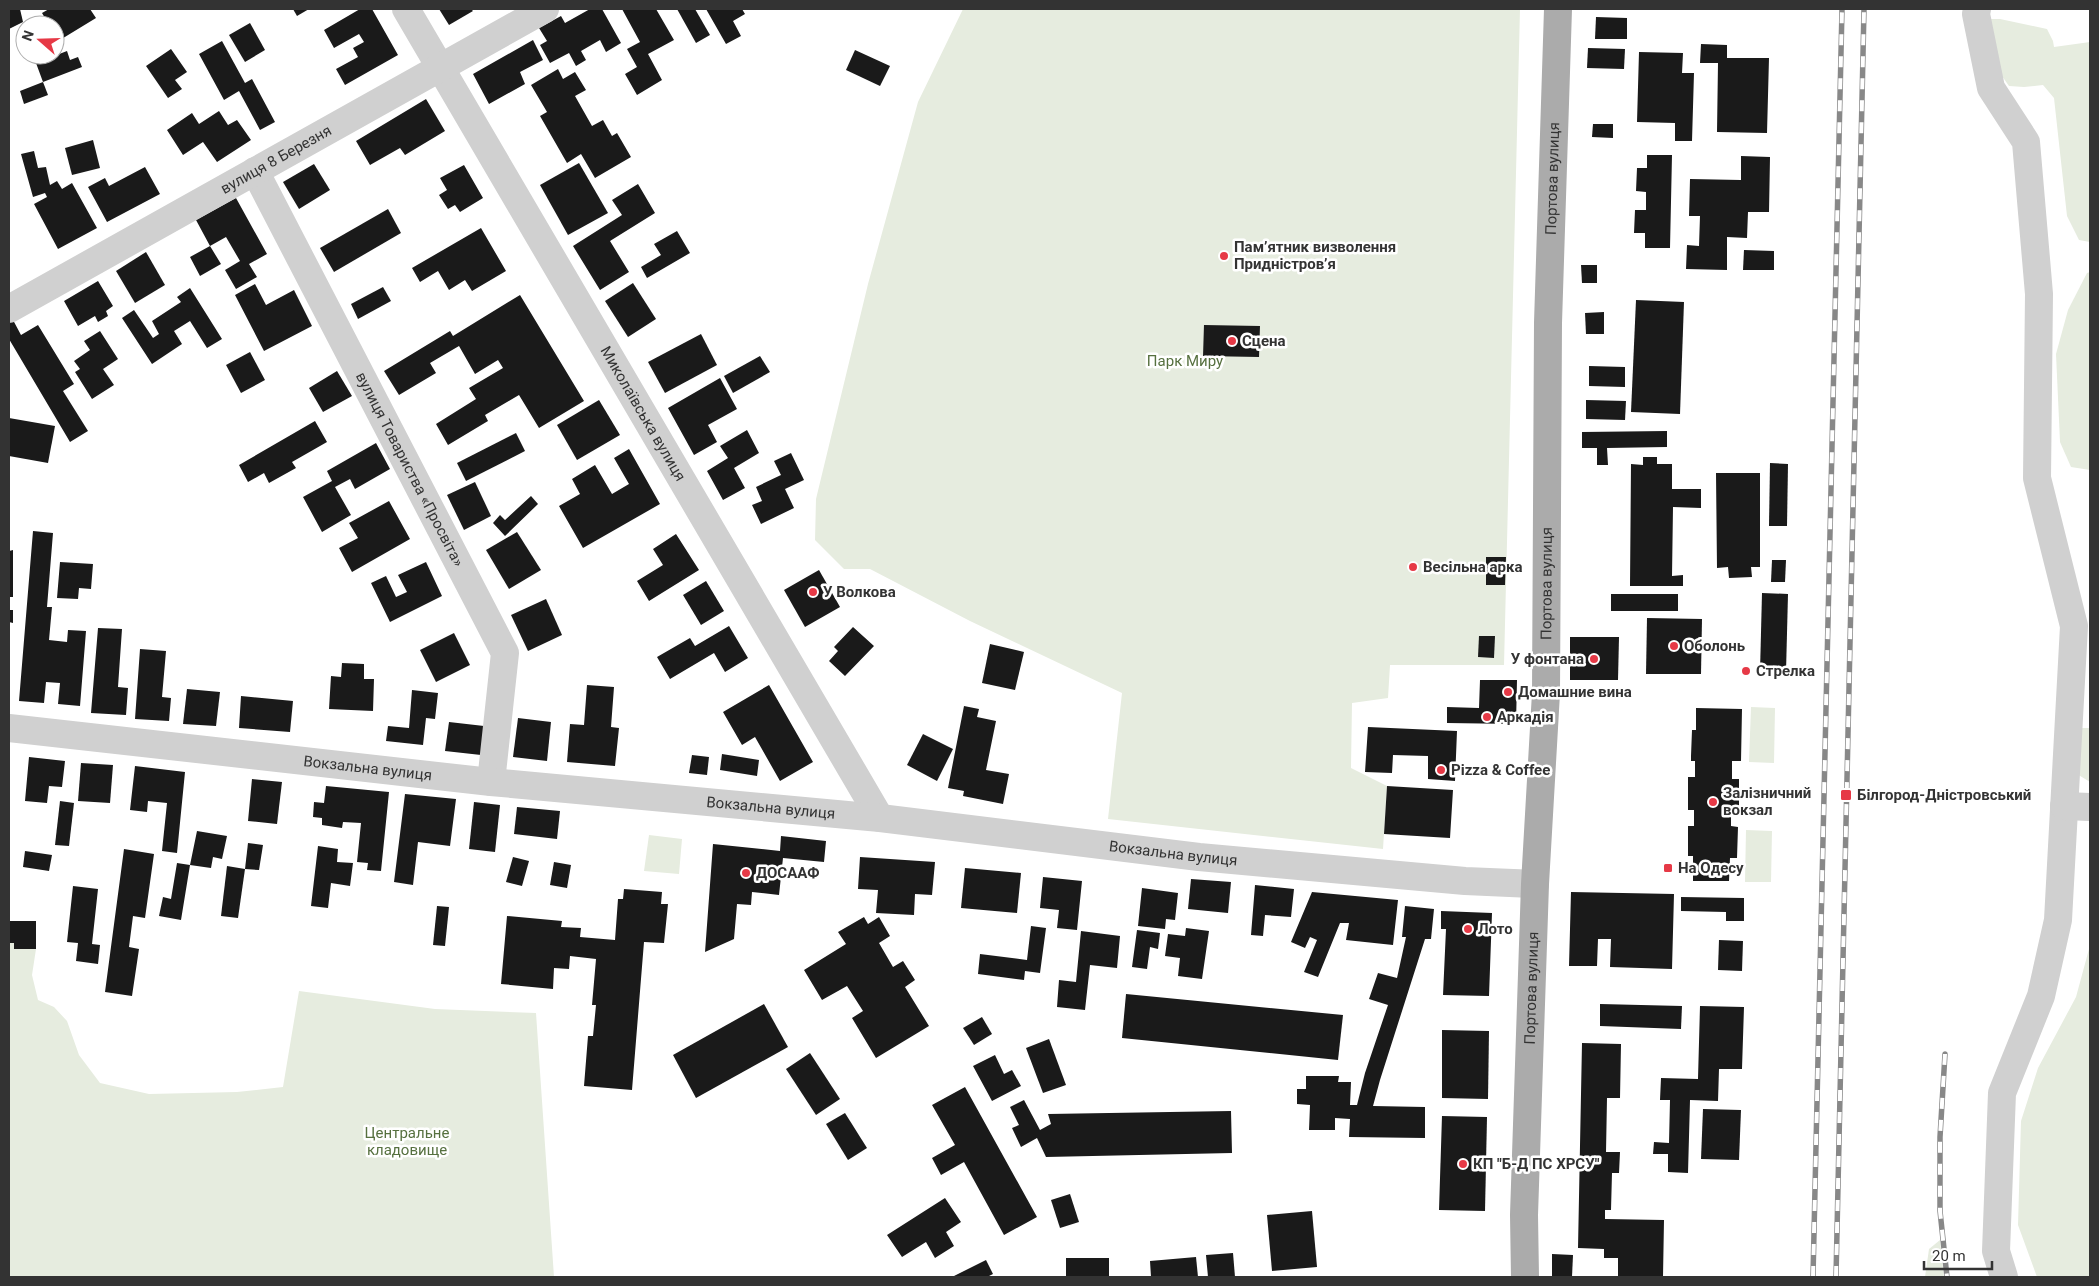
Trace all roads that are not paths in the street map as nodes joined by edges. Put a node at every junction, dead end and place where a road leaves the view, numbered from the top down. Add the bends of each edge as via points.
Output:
1 (406, 9) edge
2 (545, 9) edge
3 (1558, 9) edge
4 (1977, 9) edge
5 (440, 68) junction
6 (255, 171) junction
7 (9, 309) edge
8 (9, 728) edge
9 (491, 782) junction
10 (2077, 806) edge
11 (880, 818) junction
12 (1535, 884) junction
13 (1525, 1277) edge
14 (2004, 1277) edge

1 - 5 street, Миколаївська вулиця
2 - 5 street, вулиця 8 Березня
3 - 12 main road, Портова вулиця via 1548,323 1546,693
4 - 10 street via 1991,88 2026,142 2039,294 2037,478 2074,626
5 - 6 street, вулиця 8 Березня
5 - 11 street, Миколаївська вулиця
6 - 7 street, вулиця 8 Березня
6 - 9 street, вулиця Товариства «Просвіта» via 505,653
8 - 9 street, Вокзальна вулиця
9 - 11 street, Вокзальна вулиця
10 - 14 street via 2058,920 2041,996 2002,1093 1996,1251
11 - 12 street, Вокзальна вулиця via 1199,857 1465,881
12 - 13 main road, Портова вулиця via 1524,1215

